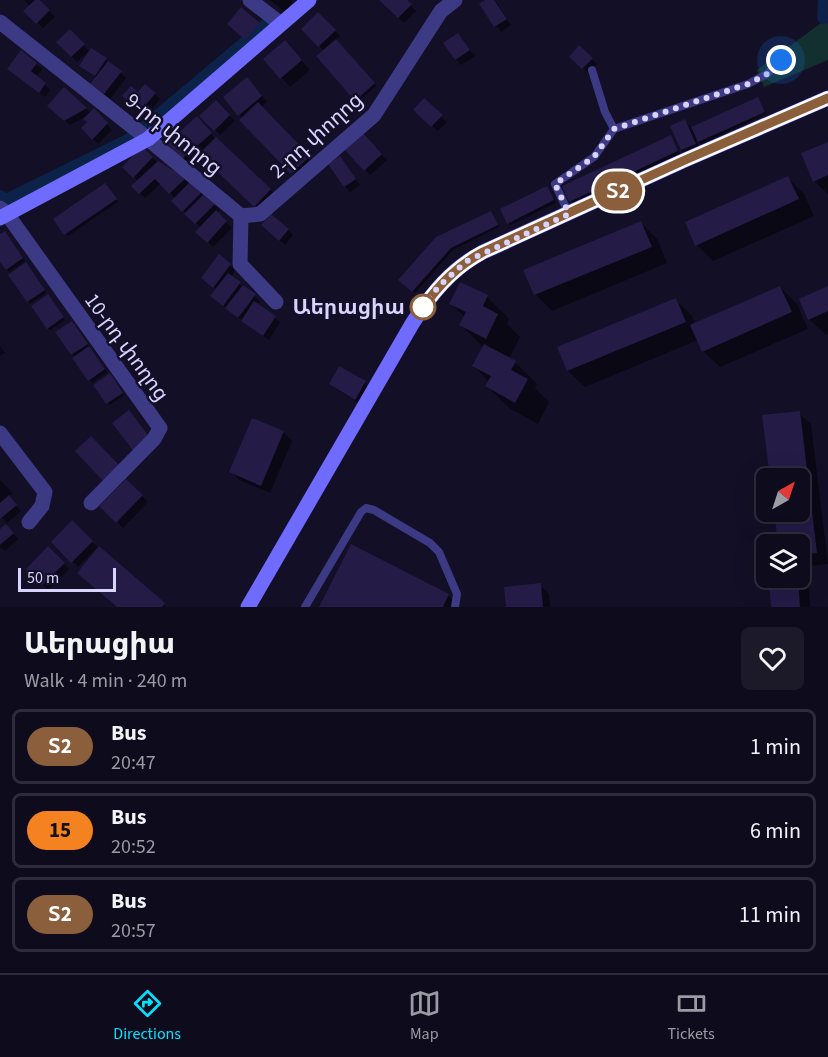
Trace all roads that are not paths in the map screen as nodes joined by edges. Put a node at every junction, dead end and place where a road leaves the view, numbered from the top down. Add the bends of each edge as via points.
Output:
1 (250, 0) edge
2 (309, 0) edge
3 (448, 3) edge
4 (0, 22) edge
5 (281, 24) junction
6 (781, 60) dead end
7 (592, 70) dead end
8 (828, 98) edge
9 (614, 129) junction
10 (148, 139) junction
11 (2, 213) edge
12 (569, 214) junction
13 (242, 216) junction
14 (276, 302) dead end
15 (0, 434) edge
16 (91, 503) dead end
17 (29, 522) dead end
18 (248, 607) edge
19 (305, 607) edge
20 (455, 607) edge

1 - 5 street
2 - 5 street
3 - 13 street, 2-րդ փողոց via 374,115 260,214
4 - 10 street, 9-րդ փողոց
5 - 10 street
6 - 9 lane via 767,74 748,84
7 - 9 lane
8 - 12 street
9 - 12 lane via 594,157 555,184
10 - 11 street
10 - 13 street, 9-րդ փողոց
11 - 16 street, 10-րդ փողոց via 159,428 154,439
12 - 18 street via 467,261 439,286 368,399
13 - 14 street via 240,264
15 - 17 street via 45,492 42,506
19 - 20 lane via 366,508 402,526 439,552 457,594

